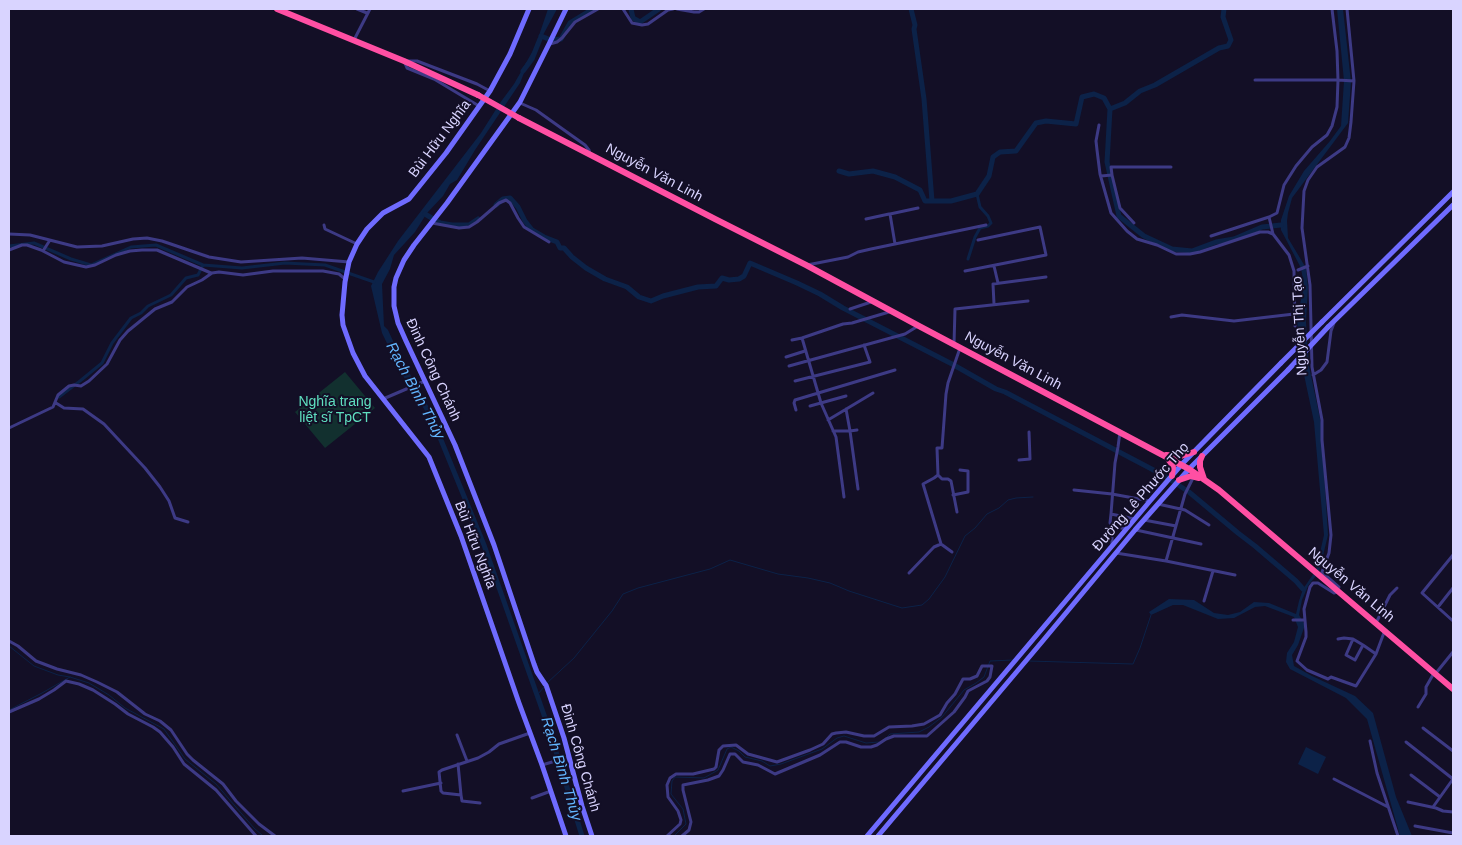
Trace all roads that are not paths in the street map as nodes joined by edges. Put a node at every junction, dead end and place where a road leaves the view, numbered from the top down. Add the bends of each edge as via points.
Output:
1 (277, 9) edge
2 (357, 9) edge
3 (370, 9) edge
4 (529, 9) edge
5 (566, 9) edge
6 (598, 9) edge
7 (623, 9) edge
8 (675, 9) edge
9 (704, 9) edge
10 (1332, 9) edge
11 (1347, 9) edge
12 (367, 14) junction
13 (354, 41) junction
14 (551, 41) junction
15 (404, 61) junction
16 (1255, 80) dead end
17 (1339, 80) junction
18 (1352, 81) junction
19 (490, 91) junction
20 (520, 102) junction
21 (479, 106) junction
22 (1099, 125) dead end
23 (590, 154) junction
24 (1170, 167) dead end
25 (1112, 175) junction
26 (1102, 176) junction
27 (1453, 192) edge
28 (1453, 205) edge
29 (918, 208) dead end
30 (890, 214) junction
31 (866, 219) dead end
32 (1269, 219) junction
33 (432, 222) junction
34 (1134, 223) dead end
35 (324, 225) dead end
36 (986, 225) dead end
37 (1273, 233) junction
38 (9, 234) edge
39 (1212, 236) dead end
40 (978, 240) dead end
41 (49, 241) junction
42 (549, 242) dead end
43 (357, 244) junction
44 (895, 244) junction
45 (9, 250) edge
46 (44, 250) junction
47 (349, 263) junction
48 (806, 265) junction
49 (994, 266) junction
50 (1307, 267) junction
51 (1298, 270) dead end
52 (965, 271) dead end
53 (212, 273) junction
54 (1046, 277) dead end
55 (345, 280) junction
56 (998, 283) junction
57 (1354, 290) junction
58 (1360, 296) junction
59 (873, 301) junction
60 (1028, 301) dead end
61 (994, 304) junction
62 (850, 309) dead end
63 (892, 311) junction
64 (1294, 314) junction
65 (1171, 317) dead end
66 (1335, 320) junction
67 (919, 326) junction
68 (1295, 326) dead end
69 (802, 338) junction
70 (792, 340) dead end
71 (954, 344) junction
72 (864, 345) junction
73 (960, 348) junction
74 (805, 351) junction
75 (786, 357) dead end
76 (808, 360) junction
77 (789, 366) dead end
78 (894, 370) dead end
79 (1313, 375) junction
80 (813, 377) junction
81 (426, 380) junction
82 (796, 382) dead end
83 (818, 393) junction
84 (873, 393) dead end
85 (846, 396) dead end
86 (384, 399) junction
87 (56, 403) junction
88 (820, 403) junction
89 (810, 406) dead end
90 (846, 409) junction
91 (796, 410) dead end
92 (828, 420) junction
93 (9, 428) edge
94 (857, 430) dead end
95 (834, 431) junction
96 (850, 431) junction
97 (1120, 431) junction
98 (1029, 432) dead end
99 (1194, 452) junction
100 (1164, 455) junction
101 (1202, 456) junction
102 (1019, 460) dead end
103 (1182, 464) junction
104 (1189, 469) junction
105 (960, 470) dead end
106 (938, 475) junction
107 (1195, 475) junction
108 (1172, 476) junction
109 (1204, 479) junction
110 (1179, 480) junction
111 (858, 489) dead end
112 (1074, 490) dead end
113 (1112, 494) junction
114 (953, 495) junction
115 (844, 497) dead end
116 (1150, 501) junction
117 (1158, 504) junction
118 (1180, 509) junction
119 (956, 512) dead end
120 (1111, 514) junction
121 (1135, 519) junction
122 (1143, 520) junction
123 (188, 522) dead end
124 (1209, 525) dead end
125 (1112, 526) junction
126 (1176, 526) junction
127 (1127, 529) junction
128 (1135, 530) junction
129 (1172, 538) junction
130 (940, 544) junction
131 (1201, 544) dead end
132 (1112, 546) junction
133 (952, 552) dead end
134 (1116, 553) junction
135 (1453, 555) edge
136 (1100, 560) junction
137 (1166, 561) junction
138 (1106, 564) junction
139 (1213, 571) junction
140 (909, 573) dead end
141 (1235, 576) dead end
142 (1397, 588) dead end
143 (1453, 588) edge
144 (1336, 589) junction
145 (1204, 601) dead end
146 (1438, 607) junction
147 (1293, 620) dead end
148 (1303, 620) junction
149 (1453, 620) edge
150 (1376, 623) junction
151 (1385, 630) junction
152 (1338, 639) dead end
153 (1353, 639) junction
154 (9, 641) edge
155 (1363, 645) junction
156 (1453, 652) edge
157 (1376, 654) junction
158 (1435, 673) junction
159 (1453, 689) edge
160 (988, 693) junction
161 (995, 698) junction
162 (1418, 706) dead end
163 (9, 712) edge
164 (1424, 728) dead end
165 (530, 732) junction
166 (457, 735) dead end
167 (1370, 741) dead end
168 (1406, 742) dead end
169 (1453, 751) edge
170 (567, 758) junction
171 (467, 761) junction
172 (458, 764) junction
173 (542, 765) junction
174 (1411, 775) dead end
175 (1334, 779) dead end
176 (1453, 779) edge
177 (440, 784) junction
178 (402, 791) dead end
179 (551, 791) junction
180 (461, 795) junction
181 (532, 798) dead end
182 (1440, 798) junction
183 (1408, 802) dead end
184 (480, 803) dead end
185 (1432, 807) junction
186 (1388, 808) junction
187 (1453, 812) edge
188 (1415, 826) dead end
189 (1453, 833) edge
190 (256, 836) edge
191 (275, 836) edge
192 (566, 836) edge
193 (592, 836) edge
194 (667, 836) edge
195 (682, 836) edge
196 (867, 836) edge
197 (878, 836) edge
198 (1398, 836) edge

1 - 13 highway
2 - 12 street
3 - 12 street
4 - 19 street, Bùi Hữu Nghĩa
5 - 14 street, Đinh Công Chánh
6 - 14 street via 575,22 556,43
7 - 8 street via 632,23 642,25
8 - 9 street via 694,12
10 - 17 street
11 - 18 street, Nguyễn Thị Tạo
12 - 13 street
13 - 15 highway
14 - 20 street, Đinh Công Chánh
15 - 19 street via 417,61
15 - 21 street via 407,68
15 - 23 highway, Nguyễn Văn Linh, bridge via 478,95
16 - 17 street
17 - 18 street
17 - 32 street via 1332,126 1289,175 1277,213
18 - 50 street, Nguyễn Thị Tạo via 1347,142 1317,167 1304,188 1302,236
19 - 21 street, Bùi Hữu Nghĩa
20 - 23 street via 585,145
20 - 33 street, Đinh Công Chánh
21 - 43 street, Bùi Hữu Nghĩa via 409,199 383,213
22 - 26 street via 1096,142
23 - 48 highway, Nguyễn Văn Linh
24 - 25 street via 1111,165
25 - 26 street
25 - 34 street via 1120,208
26 - 37 street via 1113,217 1137,239 1174,253 1196,253 1260,232
27 - 57 street, Đường Lê Phước Thọ
28 - 58 street, Đường Lê Phước Thọ
29 - 30 street
30 - 31 street
30 - 44 street
32 - 37 street
32 - 39 street
33 - 42 street via 468,227 499,203 507,201 524,227
33 - 81 street, Đinh Công Chánh via 404,260 394,286 398,323
35 - 43 street via 325,229
36 - 44 street
37 - 64 street via 1289,255 1294,271
38 - 41 street via 30,235
40 - 49 street via 1040,227 1046,255
41 - 46 street
41 - 47 street via 81,247 147,238 236,262 317,258
43 - 47 street, Bùi Hữu Nghĩa
44 - 48 street
45 - 46 street via 25,245
46 - 53 street via 64,262 86,267 130,251 154,250
47 - 55 street, Bùi Hữu Nghĩa
48 - 59 highway, Nguyễn Văn Linh
49 - 52 street
49 - 56 street
50 - 51 street
50 - 79 street, Nguyễn Thị Tạo
53 - 55 street via 243,275 323,271 342,275
53 - 87 street via 187,287 170,304 158,307 142,319 124,335 107,364 95,376 80,386 69,386 59,394
54 - 56 street
55 - 86 street, Bùi Hữu Nghĩa via 343,325 364,376
56 - 61 street via 993,284
57 - 58 street
57 - 99 street, Đường Lê Phước Thọ, bridge
58 - 66 street, Đường Lê Phước Thọ
59 - 62 street
59 - 63 highway, Nguyễn Văn Linh
60 - 61 street
61 - 71 street via 955,309
63 - 67 highway, Nguyễn Văn Linh
63 - 69 street
64 - 65 street via 1234,321
64 - 68 street
66 - 79 street via 1327,362
66 - 101 street, Đường Lê Phước Thọ, bridge
67 - 71 highway, Nguyễn Văn Linh
67 - 72 street via 905,334
69 - 70 street
69 - 74 street
71 - 73 highway, Nguyễn Văn Linh
72 - 76 street
72 - 80 street via 870,362
73 - 97 highway, Nguyễn Văn Linh
73 - 106 street via 946,394 942,448 937,448
74 - 75 street
74 - 76 street
76 - 77 street
76 - 80 street
78 - 83 street
79 - 144 street, Nguyễn Thị Tạo via 1322,420 1331,535 1322,572 1339,587
80 - 82 street
80 - 83 street
81 - 86 street
81 - 170 street, Đinh Công Chánh via 489,531 536,672 546,684 557,714
83 - 88 street
83 - 91 street via 794,401
84 - 90 street
85 - 88 street
86 - 165 street, Bùi Hữu Nghĩa via 429,457 461,536
87 - 93 street via 53,408
87 - 123 street via 64,408 83,409 104,424 160,487 175,518
88 - 89 street
88 - 92 street
90 - 92 street
90 - 96 street
92 - 95 street
94 - 96 street
95 - 96 street
95 - 115 street
96 - 111 street
97 - 100 highway, Nguyễn Văn Linh
97 - 113 street
98 - 102 street via 1030,460
99 - 100 highway via 1183,456
99 - 103 street, Đường Lê Phước Thọ
100 - 103 highway, Nguyễn Văn Linh
100 - 108 highway via 1172,464
101 - 104 street, Đường Lê Phước Thọ
101 - 109 highway via 1200,467
103 - 104 highway, Nguyễn Văn Linh
103 - 108 street, Đường Lê Phước Thọ
104 - 107 highway, Nguyễn Văn Linh
104 - 110 street, Đường Lê Phước Thọ
105 - 114 street via 968,471 968,492
106 - 114 street via 951,481
106 - 130 street via 923,486
107 - 109 highway, Nguyễn Văn Linh
107 - 110 highway
107 - 118 street
108 - 116 street, Đường Lê Phước Thọ
109 - 144 highway, Nguyễn Văn Linh
110 - 117 street, Đường Lê Phước Thọ
112 - 113 street
113 - 116 street
113 - 120 street
114 - 119 street
116 - 121 street, Đường Lê Phước Thọ
117 - 118 street
117 - 122 street, Đường Lê Phước Thọ
118 - 124 street
118 - 126 street
120 - 121 street
120 - 125 street
121 - 127 street, Đường Lê Phước Thọ
122 - 126 street
122 - 128 street, Đường Lê Phước Thọ
125 - 127 street
125 - 132 street
126 - 129 street
127 - 132 street, Đường Lê Phước Thọ
128 - 129 street
128 - 134 street, Đường Lê Phước Thọ
129 - 131 street
129 - 137 street
130 - 133 street
130 - 140 street
132 - 136 street, Đường Lê Phước Thọ
134 - 137 street
134 - 138 street, Đường Lê Phước Thọ
135 - 146 street via 1422,593
136 - 138 street
136 - 160 street, Đường Lê Phước Thọ
137 - 139 street
138 - 161 street, Đường Lê Phước Thọ
139 - 141 street
139 - 145 street
142 - 150 street
143 - 146 street
144 - 148 street via 1334,593 1313,583
144 - 150 highway, Nguyễn Văn Linh
146 - 149 street
147 - 148 street
148 - 157 street via 1306,637 1297,661 1308,670 1356,686
150 - 151 highway, Nguyễn Văn Linh
151 - 157 street
151 - 158 highway, Nguyễn Văn Linh
152 - 153 street
153 - 155 street
153 - 155 street via 1346,655 1355,660
154 - 191 street via 36,661 97,682 117,692 145,714 160,720 187,754 213,774 259,824
155 - 157 street
156 - 158 street
158 - 159 highway, Nguyễn Văn Linh
158 - 162 street
160 - 161 street
160 - 196 street, Đường Lê Phước Thọ
161 - 197 street, Đường Lê Phước Thọ
163 - 190 street via 39,699 66,681 93,690 160,732 184,764 216,790
164 - 169 street
165 - 171 street
165 - 173 street, Bùi Hữu Nghĩa
166 - 171 street
167 - 186 street
168 - 176 street
170 - 173 street
170 - 193 street, Đinh Công Chánh
171 - 172 street
172 - 177 street via 439,772
172 - 180 street
173 - 179 street, Bùi Hữu Nghĩa
174 - 182 street
175 - 186 street
176 - 182 street
177 - 178 street
177 - 180 street via 443,793
179 - 181 street
179 - 192 street, Bùi Hữu Nghĩa
180 - 184 street via 462,801
182 - 185 street
183 - 185 street
185 - 187 street
186 - 198 street
188 - 189 street
194 - 195 street via 681,820 668,797 670,778 676,774 714,770 723,746 736,745 748,754 777,762 825,743 838,732 874,736 888,727 924,724 940,715 963,679 975,677 982,666 992,666 987,680 968,691 954,712 927,736 894,736 871,747 840,742 825,753 775,774 730,754 719,776 683,785 692,822

